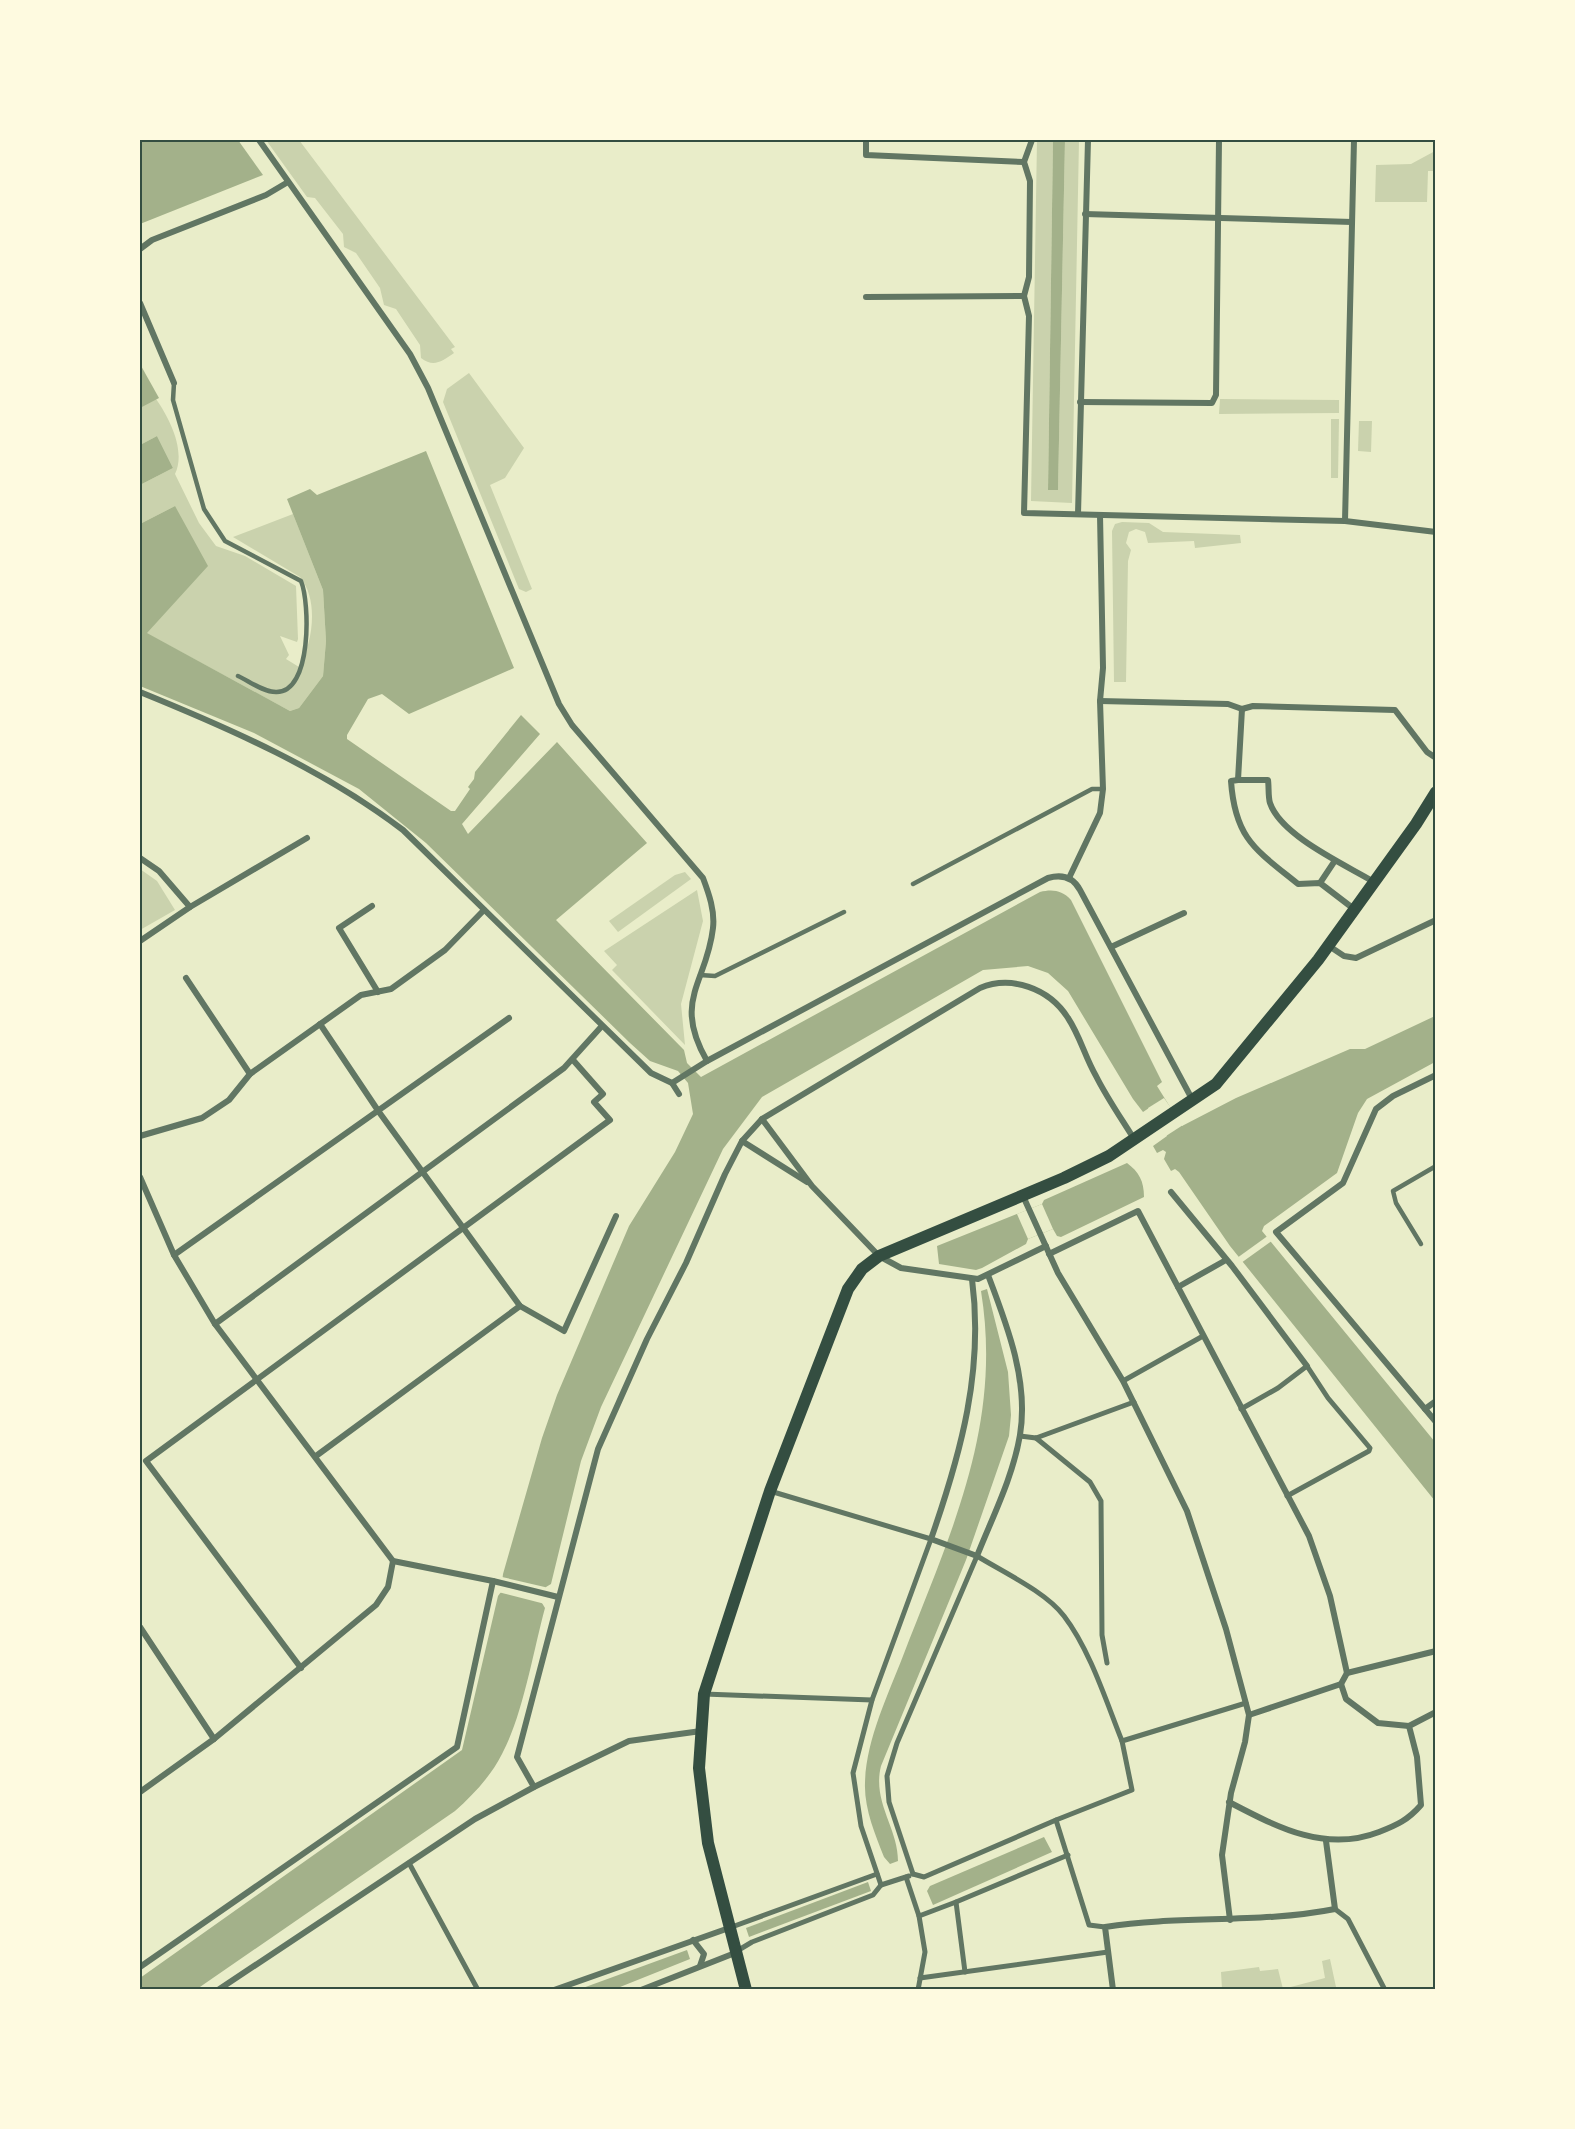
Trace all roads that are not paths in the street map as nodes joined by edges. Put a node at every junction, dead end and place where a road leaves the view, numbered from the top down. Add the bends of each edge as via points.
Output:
1 (259, 140) edge
2 (866, 140) edge
3 (1032, 140) edge
4 (1088, 140) edge
5 (1218, 140) edge
6 (1353, 140) edge
7 (1024, 162) junction
8 (288, 182) junction
9 (1085, 214) junction
10 (1217, 218) junction
11 (1352, 222) junction
12 (140, 249) edge
13 (1024, 296) junction
14 (866, 297) dead end
15 (140, 303) edge
16 (174, 382) joint
17 (1080, 402) junction
18 (1078, 514) junction
19 (1100, 515) junction
20 (1345, 521) junction
21 (1436, 532) edge
22 (238, 676) dead end
23 (140, 692) edge
24 (1100, 701) junction
25 (1242, 709) junction
26 (1436, 758) edge
27 (1239, 780) junction
28 (1103, 789) junction
29 (1435, 795) edge
30 (307, 838) dead end
31 (140, 858) edge
32 (1334, 862) junction
33 (1069, 878) junction
34 (1374, 882) junction
35 (1320, 883) junction
36 (913, 884) dead end
37 (372, 906) dead end
38 (190, 907) junction
39 (1355, 909) junction
40 (484, 910) junction
41 (844, 912) dead end
42 (1184, 913) dead end
43 (1436, 920) edge
44 (140, 941) edge
45 (1328, 945) junction
46 (1111, 947) junction
47 (699, 975) junction
48 (186, 978) dead end
49 (378, 992) junction
50 (509, 1018) dead end
51 (320, 1024) junction
52 (602, 1027) junction
53 (573, 1060) junction
54 (707, 1061) junction
55 (250, 1074) junction
56 (1436, 1075) edge
57 (672, 1083) junction
58 (679, 1094) dead end
59 (1192, 1099) junction
60 (379, 1112) junction
61 (762, 1119) junction
62 (140, 1136) edge
63 (1134, 1139) junction
64 (742, 1142) junction
65 (1436, 1166) edge
66 (424, 1171) junction
67 (140, 1177) edge
68 (813, 1186) junction
69 (1171, 1192) dead end
70 (1023, 1196) junction
71 (616, 1216) dead end
72 (463, 1229) junction
73 (1421, 1244) dead end
74 (1046, 1246) junction
75 (1049, 1254) junction
76 (174, 1255) junction
77 (879, 1257) junction
78 (1226, 1260) junction
79 (988, 1275) junction
80 (972, 1279) junction
81 (1178, 1287) junction
82 (520, 1306) junction
83 (215, 1324) junction
84 (1203, 1336) junction
85 (1307, 1366) junction
86 (256, 1380) junction
87 (1123, 1381) junction
88 (1436, 1401) edge
89 (1134, 1402) junction
90 (1241, 1409) junction
91 (1425, 1409) junction
92 (1436, 1422) edge
93 (1020, 1436) junction
94 (1036, 1438) junction
95 (316, 1456) junction
96 (770, 1491) junction
97 (1287, 1496) junction
98 (931, 1539) junction
99 (977, 1556) junction
100 (393, 1561) junction
101 (493, 1581) junction
102 (558, 1597) junction
103 (140, 1627) edge
104 (1436, 1651) edge
105 (1107, 1663) dead end
106 (301, 1668) junction
107 (1347, 1673) junction
108 (1341, 1684) junction
109 (704, 1694) junction
110 (872, 1700) junction
111 (1246, 1703) junction
112 (1436, 1712) edge
113 (1249, 1715) junction
114 (1409, 1726) junction
115 (702, 1731) junction
116 (214, 1739) junction
117 (1122, 1741) junction
118 (534, 1787) junction
119 (140, 1791) edge
120 (1229, 1802) junction
121 (1056, 1820) junction
122 (1326, 1841) junction
123 (1068, 1856) junction
124 (409, 1863) junction
125 (877, 1874) junction
126 (913, 1874) junction
127 (906, 1877) junction
128 (881, 1885) junction
129 (956, 1902) junction
130 (1335, 1909) junction
131 (919, 1916) junction
132 (1230, 1920) junction
133 (1105, 1927) junction
134 (729, 1928) junction
135 (693, 1940) junction
136 (1108, 1952) junction
137 (735, 1953) junction
138 (700, 1966) junction
139 (140, 1967) edge
140 (966, 1972) junction
141 (920, 1978) junction
142 (218, 1989) edge
143 (477, 1989) edge
144 (554, 1989) edge
145 (641, 1989) edge
146 (746, 1989) edge
147 (918, 1989) edge
148 (1113, 1989) edge
149 (1384, 1989) edge

1 - 8 street
2 - 7 street via 866,155
3 - 7 street
4 - 9 street
5 - 10 street
6 - 11 street
7 - 13 street via 1030,181 1029,277
8 - 12 street via 266,195 152,240
8 - 47 street via 410,354 429,388 559,704 572,725 703,878 714,927
9 - 10 street
9 - 17 street
10 - 11 street
10 - 17 street via 1216,395 1212,403
11 - 20 street
13 - 14 street
13 - 18 street via 1029,316 1024,513
15 - 16 street
16 - 22 lane via 173,400 204,509 225,541 301,581 306,594 305,647 298,676 290,688 278,693 268,691
17 - 18 street
18 - 19 street
19 - 20 street
19 - 24 street
20 - 21 street
23 - 40 street via 248,739 363,800 403,830
24 - 25 street via 1228,704
24 - 28 street
25 - 26 street via 1253,706 1395,710
25 - 27 street
27 - 32 street via 1268,780 1270,804 1280,820
27 - 35 street via 1231,781 1233,811 1253,848 1298,884
28 - 33 street via 1100,813
28 - 36 lane via 1092,789
29 - 34 main road
30 - 38 street
31 - 38 street via 159,871
32 - 34 street via 1347,865
32 - 35 street
33 - 46 street via 1076,883
33 - 54 street via 1048,878
34 - 39 main road
35 - 39 street
37 - 49 street via 339,928
38 - 44 street
39 - 45 main road
40 - 49 street via 445,950 391,989
40 - 52 street
41 - 47 lane via 715,976
42 - 46 street
43 - 45 street via 1356,958 1344,956
45 - 59 main road via 1216,1083
46 - 59 street
47 - 54 street via 691,1017
48 - 55 street
49 - 51 street via 361,995
50 - 60 street
51 - 55 street
51 - 60 street
52 - 53 street
52 - 57 street via 651,1073
53 - 66 street
53 - 72 street via 603,1094 594,1102 610,1120
54 - 57 street
55 - 62 street via 230,1100 202,1118
56 - 91 street via 1376,1109 1343,1183 1276,1232
57 - 58 street
59 - 63 main road
60 - 66 street
60 - 76 street
61 - 63 street via 980,988 992,982 1011,982 1042,993 1068,1017 1095,1076
61 - 64 street
61 - 68 street
63 - 70 main road via 1064,1179
64 - 68 street
64 - 102 street via 598,1449
65 - 73 lane via 1393,1191
66 - 72 street
66 - 83 street
67 - 76 street
68 - 77 street
69 - 78 street
70 - 74 street
70 - 77 main road
71 - 82 street via 564,1331
72 - 82 street
72 - 86 street
74 - 75 street
74 - 79 street
75 - 81 street via 1138,1211
75 - 87 street
76 - 83 street
77 - 80 street via 901,1268
77 - 96 main road via 862,1269 848,1289
78 - 81 street
78 - 85 street
79 - 80 street
79 - 93 street via 1015,1358 1022,1405
80 - 98 street via 976,1336 969,1410
81 - 84 street
82 - 95 street
83 - 86 street
84 - 87 street
84 - 90 street
85 - 90 street
85 - 97 street via 1370,1448
86 - 95 street
86 - 106 street via 146,1461
87 - 89 street
88 - 91 street
89 - 94 street
89 - 111 street via 1187,1510
90 - 97 street
91 - 92 street
93 - 94 street
93 - 99 street
94 - 105 street via 1090,1482 1101,1501 1102,1635
95 - 100 street
96 - 98 street
96 - 109 main road
97 - 107 street via 1309,1536 1322,1573
98 - 99 street
98 - 110 street
99 - 117 street via 1045,1598 1064,1616 1093,1668
99 - 126 street via 897,1743 887,1776 889,1802
100 - 101 street
100 - 106 street via 388,1587 376,1605
101 - 102 street
101 - 139 street via 457,1747
102 - 118 street via 517,1757
103 - 116 street
104 - 107 street
106 - 116 street
107 - 108 street
108 - 113 street
108 - 114 street via 1346,1699 1378,1723
109 - 110 street
109 - 115 main road
110 - 125 street via 856,1757 853,1787
111 - 113 street
111 - 117 street
112 - 114 street
113 - 120 street
114 - 122 street via 1418,1757 1421,1805 1408,1821 1362,1839
115 - 118 street via 629,1741
115 - 134 main road via 699,1768 708,1843
116 - 119 street
117 - 121 street via 1132,1790
118 - 124 street via 475,1819
120 - 122 street via 1287,1830
120 - 132 street via 1222,1855
121 - 123 street
121 - 126 street via 924,1876
122 - 130 street
123 - 129 street
123 - 133 street via 1089,1926
124 - 142 street
124 - 143 street
125 - 128 street
125 - 134 street
126 - 127 street
127 - 128 street
127 - 131 street
128 - 137 street via 873,1895 752,1942
129 - 131 street
129 - 140 street
130 - 132 street
130 - 149 street via 1348,1919
131 - 141 street via 925,1952
132 - 133 street via 1170,1919
133 - 136 street
134 - 135 street
134 - 137 main road
135 - 138 street via 704,1954
135 - 144 street
136 - 140 street
136 - 148 street
137 - 138 street
137 - 146 main road
138 - 145 street
140 - 141 street
141 - 147 street

